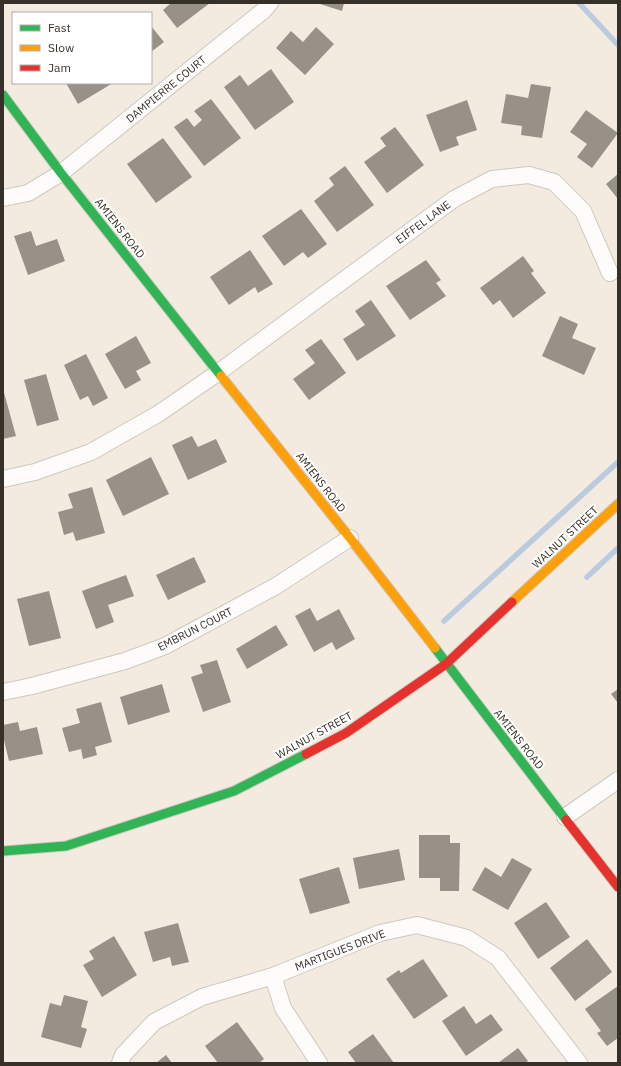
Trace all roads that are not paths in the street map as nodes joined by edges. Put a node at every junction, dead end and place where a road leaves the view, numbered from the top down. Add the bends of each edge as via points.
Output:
1 (270, 3) edge
2 (3, 95) edge
3 (61, 173) junction
4 (3, 198) edge
5 (610, 273) dead end
6 (219, 372) junction
7 (3, 479) edge
8 (618, 504) edge
9 (350, 538) junction
10 (446, 664) junction
11 (3, 692) edge
12 (618, 780) edge
13 (565, 817) junction
14 (3, 851) edge
15 (618, 887) edge
16 (273, 976) junction
17 (120, 1063) edge
18 (319, 1063) edge
19 (579, 1063) edge

1 - 3 street, DAMPIERRE COURT
2 - 3 street, AMIENS ROAD
3 - 4 street, DAMPIERRE COURT via 28,193
3 - 6 street, AMIENS ROAD
5 - 6 street, EIFFEL LANE via 583,211 554,182 529,175 492,179 454,199
6 - 7 street via 158,414 91,452 35,472
6 - 9 street, AMIENS ROAD
8 - 10 street, WALNUT STREET
9 - 10 street, AMIENS ROAD
9 - 11 street, EMBRUN COURT via 276,586 164,646 125,661
10 - 13 street, AMIENS ROAD
10 - 14 street, WALNUT STREET via 346,733 234,791 66,846
12 - 13 street
13 - 15 street, AMIENS ROAD
16 - 17 street, MARTIGUES DRIVE via 202,997 154,1022 123,1055
16 - 18 street via 283,1008
16 - 19 street, MARTIGUES DRIVE via 380,933 418,925 467,938 498,958

